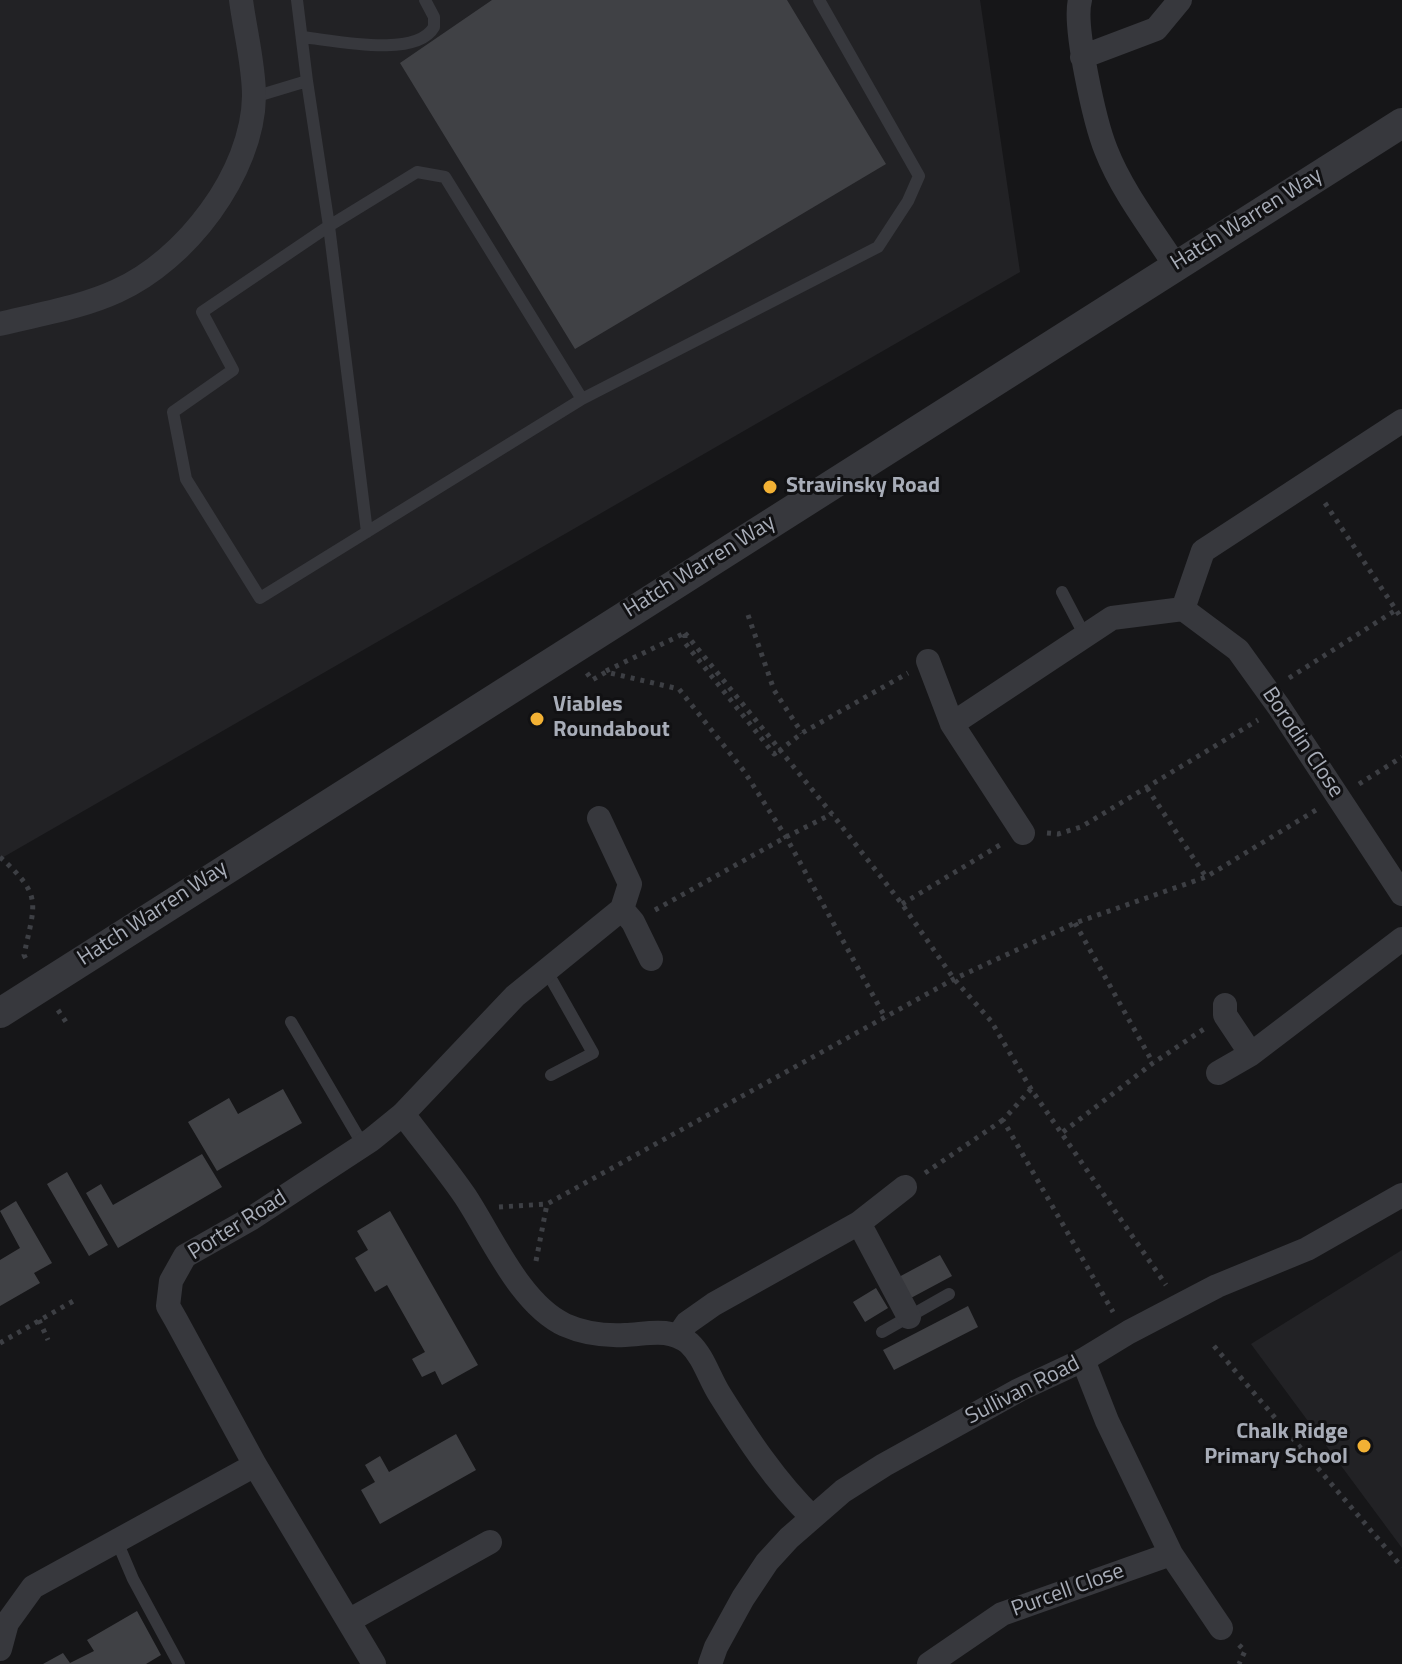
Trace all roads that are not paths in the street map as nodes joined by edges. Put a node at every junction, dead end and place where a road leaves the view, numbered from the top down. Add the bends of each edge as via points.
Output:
1 (241, 0) edge
2 (297, 0) edge
3 (425, 0) edge
4 (819, 0) edge
5 (1080, 0) edge
6 (1180, 0) edge
7 (302, 37) junction
8 (1082, 57) junction
9 (307, 81) junction
10 (254, 97) junction
11 (1402, 123) edge
12 (329, 226) junction
13 (1175, 265) junction
14 (0, 324) edge
15 (582, 399) junction
16 (1402, 421) edge
17 (367, 532) junction
18 (1062, 592) dead end
19 (1183, 609) junction
20 (1085, 636) junction
21 (928, 661) road end
22 (952, 724) junction
23 (599, 818) dead end
24 (1023, 833) road end
25 (1402, 894) edge
26 (628, 915) junction
27 (1402, 939) edge
28 (651, 959) dead end
29 (546, 970) junction
30 (1225, 1010) road end
31 (0, 1013) edge
32 (291, 1022) dead end
33 (1251, 1054) junction
34 (1218, 1073) dead end
35 (551, 1075) dead end
36 (403, 1114) junction
37 (363, 1145) junction
38 (905, 1187) road end
39 (1402, 1195) edge
40 (859, 1223) junction
41 (949, 1294) dead end
42 (909, 1317) junction
43 (882, 1332) dead end
44 (678, 1336) junction
45 (1083, 1360) junction
46 (255, 1465) junction
47 (812, 1517) junction
48 (116, 1539) junction
49 (490, 1542) dead end
50 (1171, 1554) junction
51 (350, 1620) junction
52 (1221, 1628) dead end
53 (1, 1640) edge
54 (179, 1664) edge
55 (374, 1664) edge
56 (710, 1664) edge
57 (929, 1664) edge

1 - 10 street
2 - 7 lane
3 - 7 lane via 434,27 424,38 387,46
4 - 15 lane via 919,176 908,201 878,247
5 - 8 street
6 - 8 street via 1156,29
7 - 9 lane
8 - 13 street via 1105,149
9 - 10 lane
9 - 12 lane
10 - 14 street via 239,164 226,189 186,242 153,272 87,303
11 - 13 street, Hatch Warren Way
12 - 15 lane via 417,172 445,177
12 - 17 lane
12 - 17 lane via 202,312 233,370 173,412 186,479 260,598
13 - 31 street, Hatch Warren Way
15 - 17 lane
16 - 19 street via 1203,551
18 - 20 lane
19 - 20 street via 1112,618
19 - 25 street, Borodin Close via 1238,650
20 - 22 street
21 - 22 street
22 - 24 street
23 - 26 street via 630,884
26 - 28 street
26 - 29 street, Porter Road
27 - 33 street
29 - 35 lane via 593,1053
29 - 36 street, Porter Road
30 - 33 street
32 - 37 lane
33 - 34 street
36 - 37 street, Porter Road
36 - 44 street via 460,1189 537,1307 580,1331
37 - 46 street, Porter Road via 185,1256 171,1281 168,1306
38 - 40 street
39 - 45 street, Sullivan Road via 1307,1249 1217,1286
40 - 42 street
40 - 44 street via 714,1304
41 - 42 lane
42 - 43 lane
44 - 47 street via 698,1352 710,1379 783,1488
45 - 47 street, Sullivan Road via 884,1465
45 - 50 street
46 - 48 street
46 - 51 street, Porter Road
47 - 56 street, Sullivan Road via 767,1562
48 - 53 street via 33,1587
48 - 54 lane
49 - 51 street
50 - 52 street
50 - 57 street, Purcell Close via 1002,1614
51 - 55 street, Porter Road

